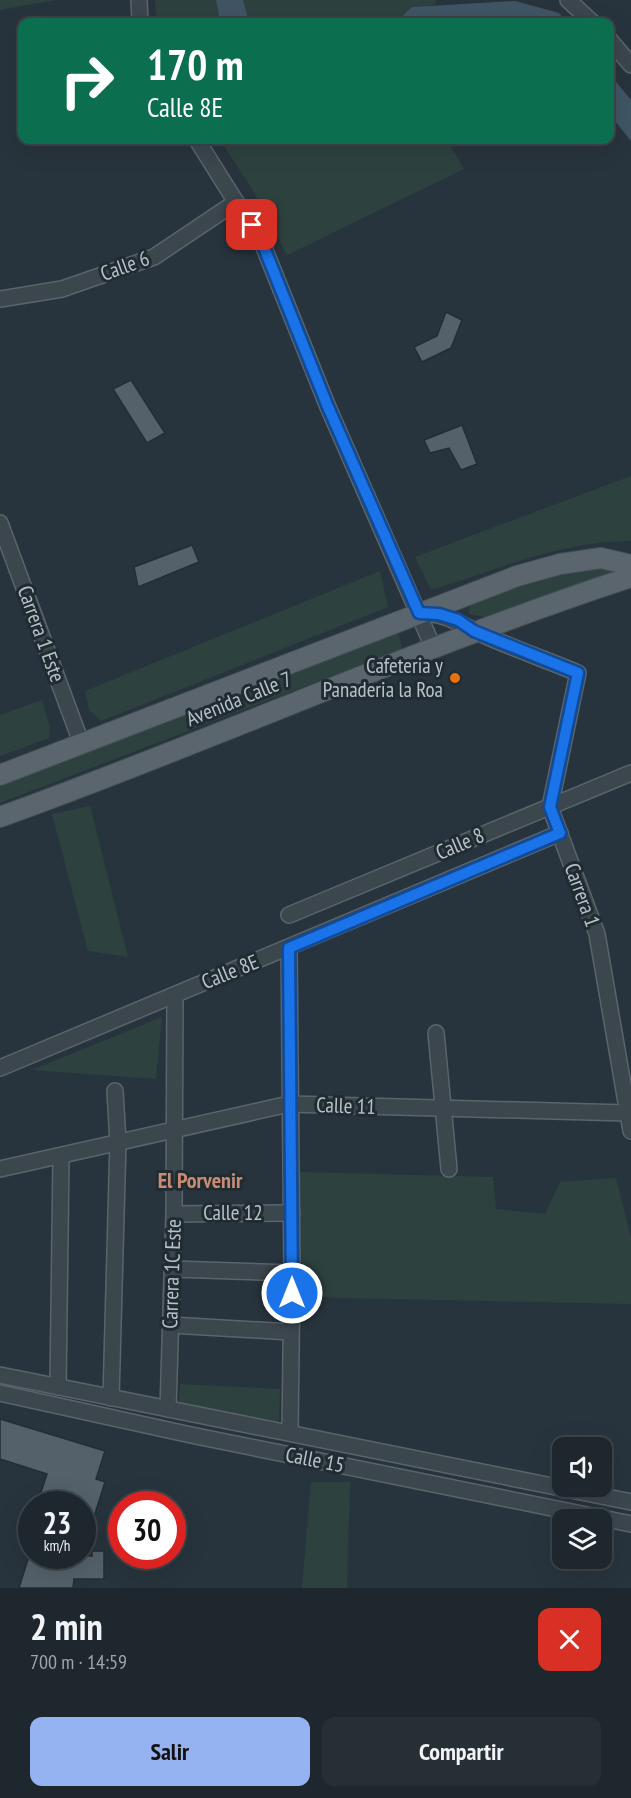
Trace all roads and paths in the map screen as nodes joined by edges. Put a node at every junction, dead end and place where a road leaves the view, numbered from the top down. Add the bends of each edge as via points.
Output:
1 (139, 0) edge
2 (568, 0) edge
3 (140, 18) edge
4 (588, 18) edge
5 (614, 45) edge
6 (631, 65) edge
7 (200, 144) edge
8 (236, 202) junction
9 (0, 299) edge
10 (0, 523) edge
11 (631, 565) edge
12 (631, 577) edge
13 (419, 613) junction
14 (474, 631) junction
15 (433, 647) junction
16 (82, 745) junction
17 (631, 773) edge
18 (0, 775) edge
19 (550, 807) junction
20 (0, 817) edge
21 (560, 833) junction
22 (289, 915) dead end
23 (289, 948) junction
24 (174, 995) junction
25 (436, 1033) dead end
26 (0, 1068) edge
27 (626, 1075) edge
28 (115, 1091) dead end
29 (289, 1104) junction
30 (443, 1109) junction
31 (627, 1113) junction
32 (174, 1131) junction
33 (631, 1131) edge
34 (118, 1142) junction
35 (61, 1157) junction
36 (0, 1169) edge
37 (449, 1169) dead end
38 (292, 1213) junction
39 (174, 1214) junction
40 (173, 1269) junction
41 (292, 1273) junction
42 (171, 1325) junction
43 (291, 1332) junction
44 (0, 1375) edge
45 (58, 1387) junction
46 (0, 1393) edge
47 (111, 1398) junction
48 (168, 1409) junction
49 (290, 1433) junction
50 (524, 1481) junction
51 (519, 1501) junction
52 (631, 1502) edge
53 (631, 1524) edge

1 - 3 street
2 - 4 street
5 - 6 street
7 - 8 street
8 - 9 street, Calle 6 via 154,257 62,289
8 - 13 street via 263,245 328,407
10 - 16 street, Carrera 1 Este
11 - 13 main road, Avenida Calle 7 via 601,558 560,564
12 - 14 main road, Avenida Calle 7
13 - 14 street via 458,620
13 - 15 street
13 - 16 main road, Avenida Calle 7
14 - 15 main road, Avenida Calle 7
14 - 19 street via 578,673
15 - 20 main road, Avenida Calle 7 via 95,783
16 - 18 main road, Avenida Calle 7
17 - 19 street, Calle 8
19 - 21 street, Carrera 1
19 - 22 street, Calle 8
21 - 23 street, Calle 8E
21 - 27 street, Carrera 1 via 597,934
23 - 24 street, Calle 8E
23 - 29 street
24 - 26 street, Calle 8E
24 - 32 street, Carrera 1C Este
25 - 30 street
27 - 31 street, Carrera 1
28 - 34 street
29 - 30 street, Calle 11
29 - 32 street, Calle 11
29 - 38 street
30 - 31 street, Calle 11
30 - 37 street
31 - 33 street, Carrera 1
32 - 34 street, Calle 11
32 - 39 street, Carrera 1C Este
34 - 35 street, Calle 11
34 - 47 street
35 - 36 street, Calle 11
35 - 45 street
38 - 39 street, Calle 12
38 - 41 street
39 - 40 street, Carrera 1C Este
40 - 41 street
40 - 42 street, Carrera 1C Este
41 - 43 street
42 - 43 street
42 - 48 street, Carrera 1C Este
43 - 49 street
44 - 45 street, Calle 15
45 - 47 street, Calle 15
46 - 51 street, Calle 15
47 - 48 street, Calle 15
48 - 49 street, Calle 15
49 - 50 street, Calle 15
50 - 51 street
50 - 52 street, Calle 15
51 - 53 street, Calle 15

